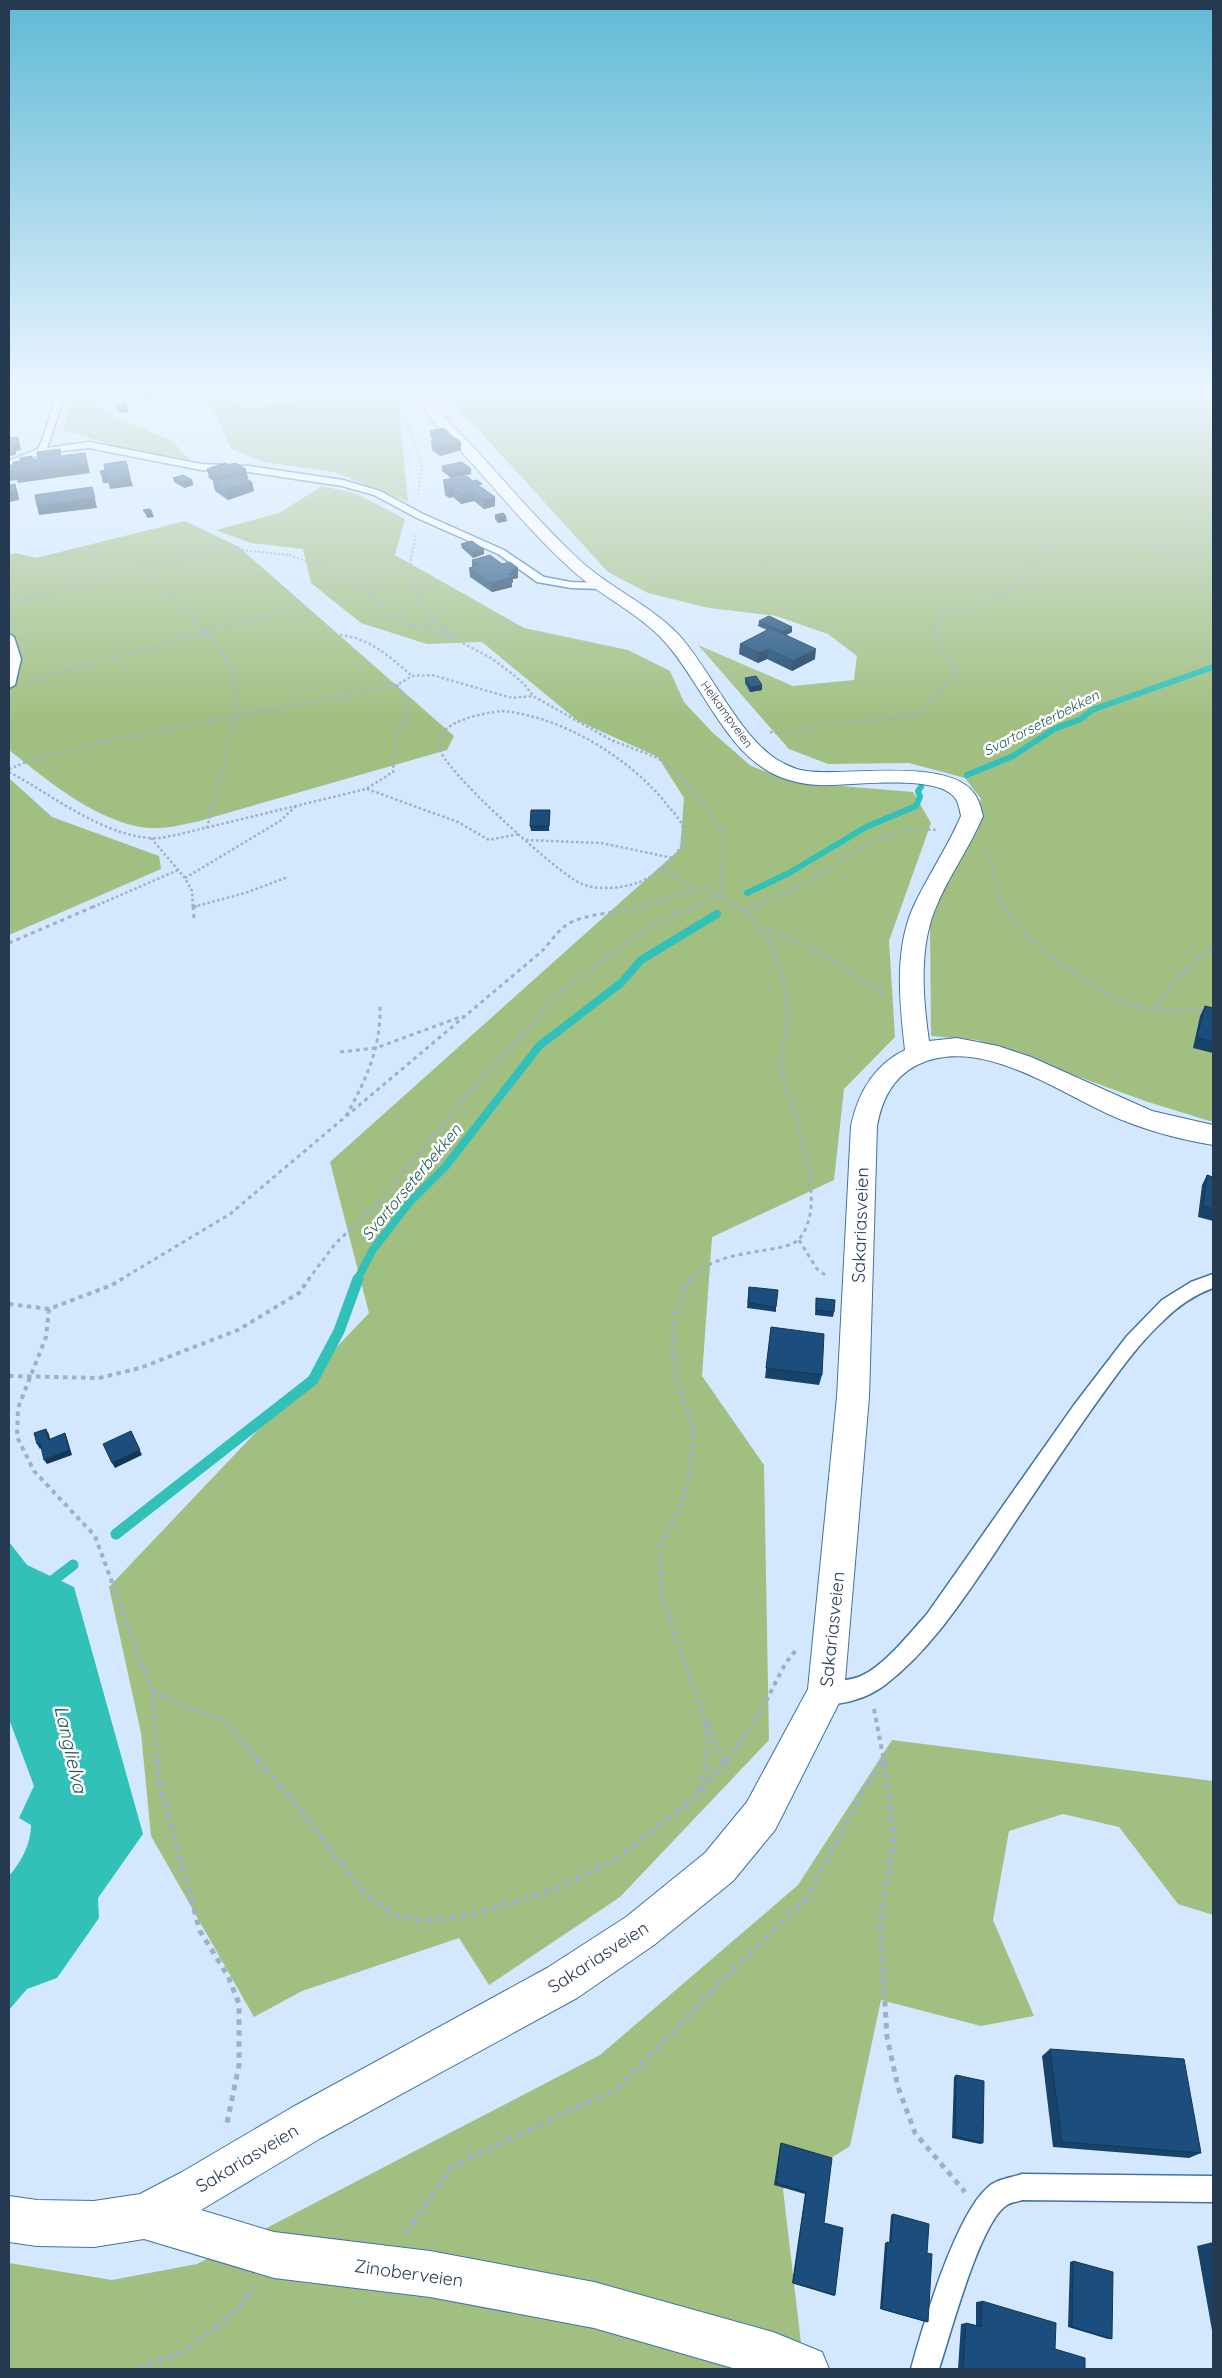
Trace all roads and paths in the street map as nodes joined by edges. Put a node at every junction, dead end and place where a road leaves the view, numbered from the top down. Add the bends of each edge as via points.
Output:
1 (391, 501) edge
2 (418, 501) edge
3 (515, 501) edge
4 (420, 516) junction
5 (1213, 518) edge
6 (1213, 541) edge
7 (1213, 557) edge
8 (143, 568) junction
9 (601, 586) junction
10 (9, 603) edge
11 (292, 608) dead end
12 (206, 633) junction
13 (340, 635) dead end
14 (9, 637) edge
15 (453, 638) junction
16 (412, 676) junction
17 (23, 684) dead end
18 (9, 685) edge
19 (398, 685) junction
20 (533, 696) junction
21 (726, 714) junction
22 (236, 717) junction
23 (9, 771) edge
24 (366, 789) junction
25 (298, 804) junction
26 (207, 828) junction
27 (519, 834) junction
28 (151, 838) junction
29 (962, 838) junction
30 (526, 840) junction
31 (673, 858) junction
32 (664, 868) junction
33 (178, 870) junction
34 (288, 877) dead end
35 (185, 878) junction
36 (696, 890) junction
37 (721, 896) junction
38 (193, 907) junction
39 (743, 910) junction
40 (194, 918) dead end
41 (759, 926) junction
42 (9, 943) edge
43 (1213, 945) edge
44 (380, 1006) dead end
45 (1154, 1009) junction
46 (1213, 1010) edge
47 (914, 1014) junction
48 (466, 1015) junction
49 (376, 1048) junction
50 (918, 1051) junction
51 (340, 1052) dead end
52 (344, 1119) junction
53 (1213, 1135) edge
54 (799, 1240) junction
55 (1213, 1281) edge
56 (857, 1298) junction
57 (9, 1304) edge
58 (49, 1309) junction
59 (9, 1376) edge
60 (30, 1378) junction
61 (832, 1633) junction
62 (862, 1686) junction
63 (152, 1691) junction
64 (826, 1693) junction
65 (705, 1719) junction
66 (884, 1761) junction
67 (725, 1762) junction
68 (697, 1796) junction
69 (222, 2136) dead end
70 (1213, 2189) edge
71 (982, 2214) junction
72 (144, 2216) junction
73 (9, 2219) edge
74 (274, 2255) junction
75 (380, 2268) junction
76 (136, 2369) edge
77 (805, 2369) edge
78 (925, 2369) edge

1 - 4 lane
2 - 4 path
3 - 9 street, Heikampveien via 559,549
4 - 9 lane via 501,552 541,580
4 - 15 path via 408,564 409,576 430,618
5 - 6 path via 1201,520 1197,529
7 - 21 path via 1196,558 1093,533 1070,536 1043,552 1012,590 977,606 944,615 934,628 941,652 954,665 954,676 921,713 828,724 789,734 769,732
8 - 10 path
8 - 12 path
8 - 15 path via 221,548 290,555 362,587 388,613 410,625
9 - 21 street, Heikampveien via 653,621 671,638
11 - 12 path
12 - 17 path
12 - 22 path via 231,667
13 - 16 path via 364,639
14 - 18 lane via 16,659
15 - 20 path via 491,658 524,684
16 - 19 path
16 - 20 path via 432,675 512,698
19 - 22 path
19 - 24 path via 408,706 408,715 396,744 392,772
20 - 37 path via 611,740 658,758 680,774 725,836
21 - 29 street, Heikampveien via 752,750 774,766 796,776 823,780 903,775 952,786 972,810
22 - 23 path via 94,744 34,759
22 - 26 path
23 - 28 path via 104,825
24 - 25 path
24 - 27 path via 458,822 489,840
25 - 26 path
25 - 35 path via 280,821
26 - 28 path
27 - 30 path
27 - 31 path via 454,771 443,756 439,746 442,734 460,720 476,714 502,711 534,715 612,755 650,784 680,822 684,835
28 - 33 path
29 - 39 path via 936,830 918,829 878,836 780,897
29 - 45 path via 975,841 990,856 1002,903 1033,943 1058,965 1109,995 1132,1006
29 - 47 street, Heikampveien via 921,917 916,940
30 - 31 path via 600,841
30 - 32 path via 571,878 591,888 617,889 645,880
31 - 32 path
32 - 36 path
33 - 35 path
33 - 42 path
34 - 38 path
35 - 38 path via 192,891
36 - 37 path via 711,889
36 - 48 path via 566,926 541,952
37 - 39 path
37 - 60 path via 658,921 562,990 475,1085 378,1203 335,1244 299,1293 238,1330 140,1368 98,1378
38 - 40 path
39 - 41 path
41 - 47 path via 838,962
41 - 54 path via 775,954 785,986 787,1031 780,1064 812,1187 808,1225
43 - 45 path via 1167,989
44 - 49 path via 381,1026
45 - 46 path
47 - 50 street, Heikampveien
48 - 49 path
48 - 52 path
49 - 51 path
49 - 52 path via 372,1070
50 - 53 street via 948,1048 989,1051 1019,1060 1143,1118
50 - 56 street, Sakariasveien via 881,1080 867,1106
52 - 58 path via 230,1214 112,1285
54 - 56 path via 817,1269
54 - 65 path via 787,1246 736,1254 703,1268 686,1285 675,1315 672,1353 680,1391 694,1429 689,1476 679,1509 659,1546 662,1598
55 - 62 lane via 1179,1295 1147,1324 1098,1386 946,1608 916,1644 878,1677
56 - 61 street, Sakariasveien via 853,1397
57 - 58 path
58 - 60 path via 46,1337
59 - 60 path
60 - 63 path via 18,1408 17,1437 34,1471 95,1536
61 - 64 street, Sakariasveien
61 - 67 path via 812,1636 799,1646 785,1664 759,1715
62 - 64 lane
62 - 66 path via 876,1711
63 - 68 path via 227,1721 364,1892 395,1915 426,1921 471,1915 550,1891 616,1859
63 - 69 path via 158,1779 200,1931 228,1976 239,2004 240,2065
64 - 72 street, Sakariasveien via 761,1816 720,1867 640,1931 562,1983 306,2122 198,2188
65 - 67 path
65 - 68 path via 708,1760
66 - 71 path via 894,1839 880,1923 887,2037 898,2087 915,2133
66 - 75 path via 862,1792 806,1899 618,2088 453,2166
67 - 68 path
70 - 71 lane via 1022,2187 997,2196
71 - 78 lane via 958,2268
72 - 73 street, Zinoberveien via 94,2224
72 - 74 street, Zinoberveien
74 - 75 street, Zinoberveien
74 - 76 path via 238,2309 185,2352
75 - 77 street, Zinoberveien via 430,2274 594,2305 773,2356

